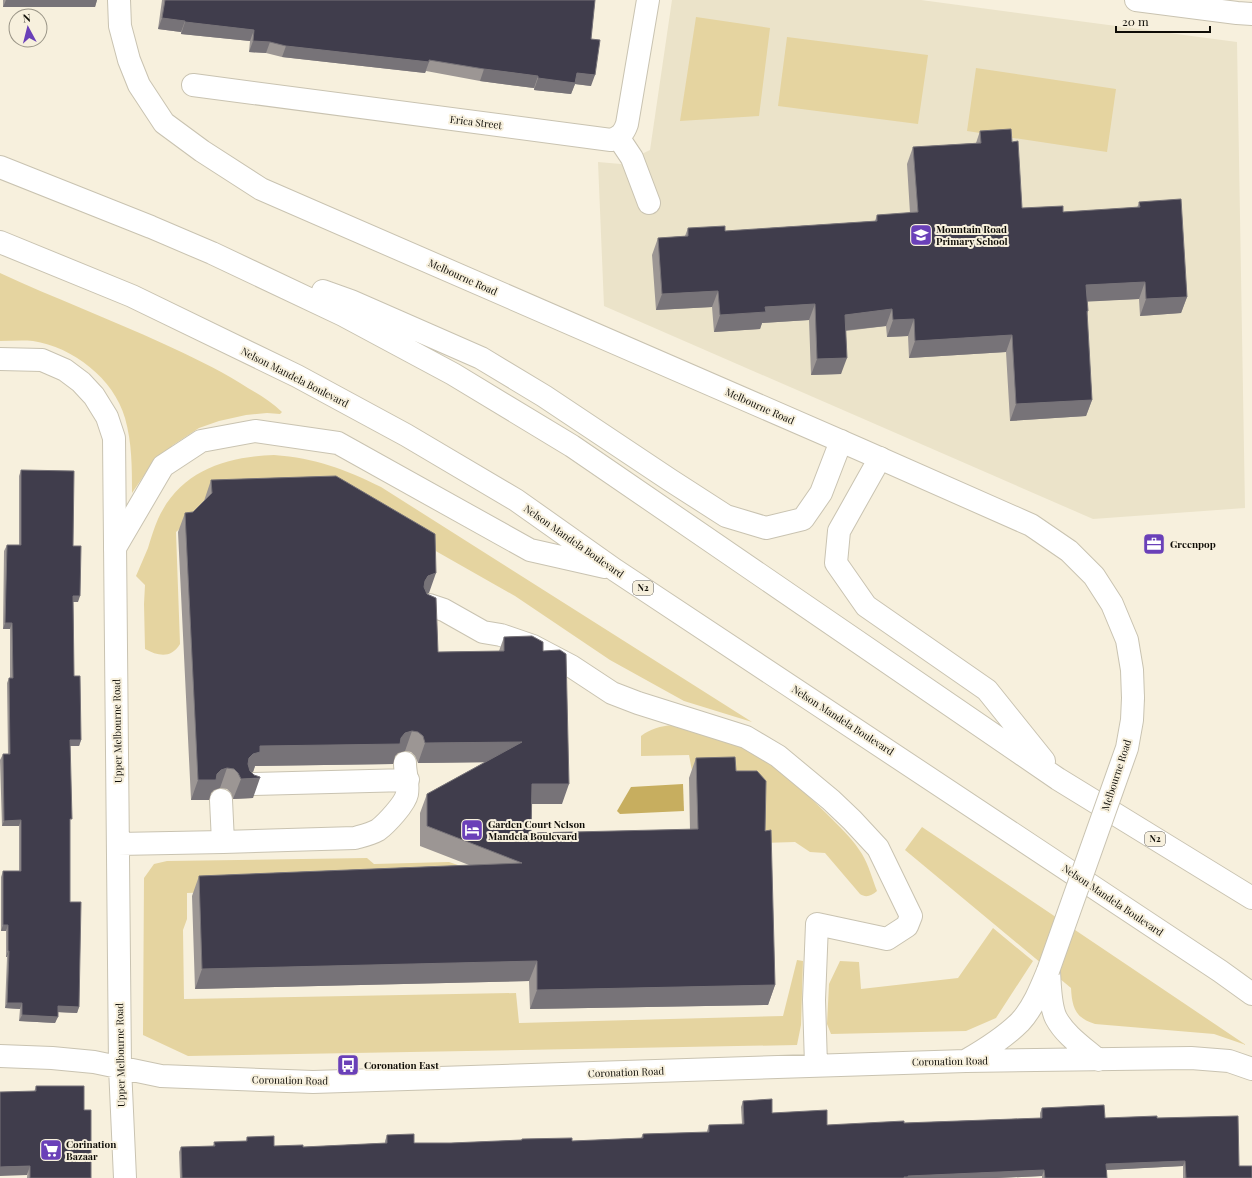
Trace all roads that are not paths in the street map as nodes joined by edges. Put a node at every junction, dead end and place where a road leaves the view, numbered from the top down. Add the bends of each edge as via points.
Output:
1 (119, 0) edge
2 (648, 0) edge
3 (1136, 0) edge
4 (1252, 14) edge
5 (193, 85) dead end
6 (618, 138) junction
7 (0, 167) edge
8 (649, 203) dead end
9 (0, 242) edge
10 (212, 253) junction
11 (0, 359) edge
12 (841, 441) junction
13 (880, 458) junction
14 (115, 548) junction
15 (616, 570) junction
16 (429, 605) edge
17 (1058, 779) junction
18 (253, 784) edge
19 (222, 800) dead end
20 (223, 842) junction
21 (118, 844) junction
22 (1252, 898) edge
23 (1048, 971) junction
24 (1252, 994) edge
25 (0, 1056) edge
26 (1098, 1060) junction
27 (966, 1061) junction
28 (816, 1065) junction
29 (120, 1067) junction
30 (1252, 1069) edge
31 (124, 1178) edge

1 - 12 main road, Melbourne Road via 120,26 129,60 139,85 164,123 261,189
2 - 6 main road via 628,124
3 - 4 main road
5 - 6 main road, Erica Street via 611,140
6 - 8 main road via 632,158
7 - 10 main road, N2
9 - 15 main road, Nelson Mandela Boulevard / N2 via 132,296 296,376 406,435 516,500
10 - 12 main road via 351,301 481,358 544,396 726,516 766,528 803,519 821,493
10 - 17 main road, N2 via 350,318 452,374 572,446
11 - 14 main road, Upper Melbourne Road via 42,360 65,370 85,386 107,416 114,438
12 - 13 main road, Melbourne Road
13 - 17 main road via 839,532 836,563 866,606 987,690
13 - 23 main road, Melbourne Road, bridge via 1031,525 1069,551 1094,576 1112,604 1127,640 1133,698 1127,748
14 - 15 main road via 163,466 201,441 255,431 338,443 530,550
14 - 21 main road, Upper Melbourne Road
15 - 24 main road, Nelson Mandela Boulevard / N2
16 - 28 main road via 444,610 483,632 533,646 571,666 612,693 756,742 778,756 831,800 878,848 911,916 907,926 887,939 817,924 814,1000
17 - 22 main road, N2
18 - 20 main road via 406,772 407,796 396,812 378,830 354,838
19 - 20 main road
20 - 21 main road
21 - 29 main road, Upper Melbourne Road
23 - 26 main road, Melbourne Road via 1055,1017 1065,1031
23 - 27 main road, Melbourne Road via 1037,996 1020,1021 996,1043
25 - 29 main road, Coronation Road via 52,1058
26 - 27 main road, Coronation Road
26 - 30 main road, Coronation Road via 1191,1058 1229,1061
27 - 28 main road, Coronation Road
28 - 29 main road, Coronation Road via 313,1082 161,1076
29 - 31 main road, Upper Melbourne Road

